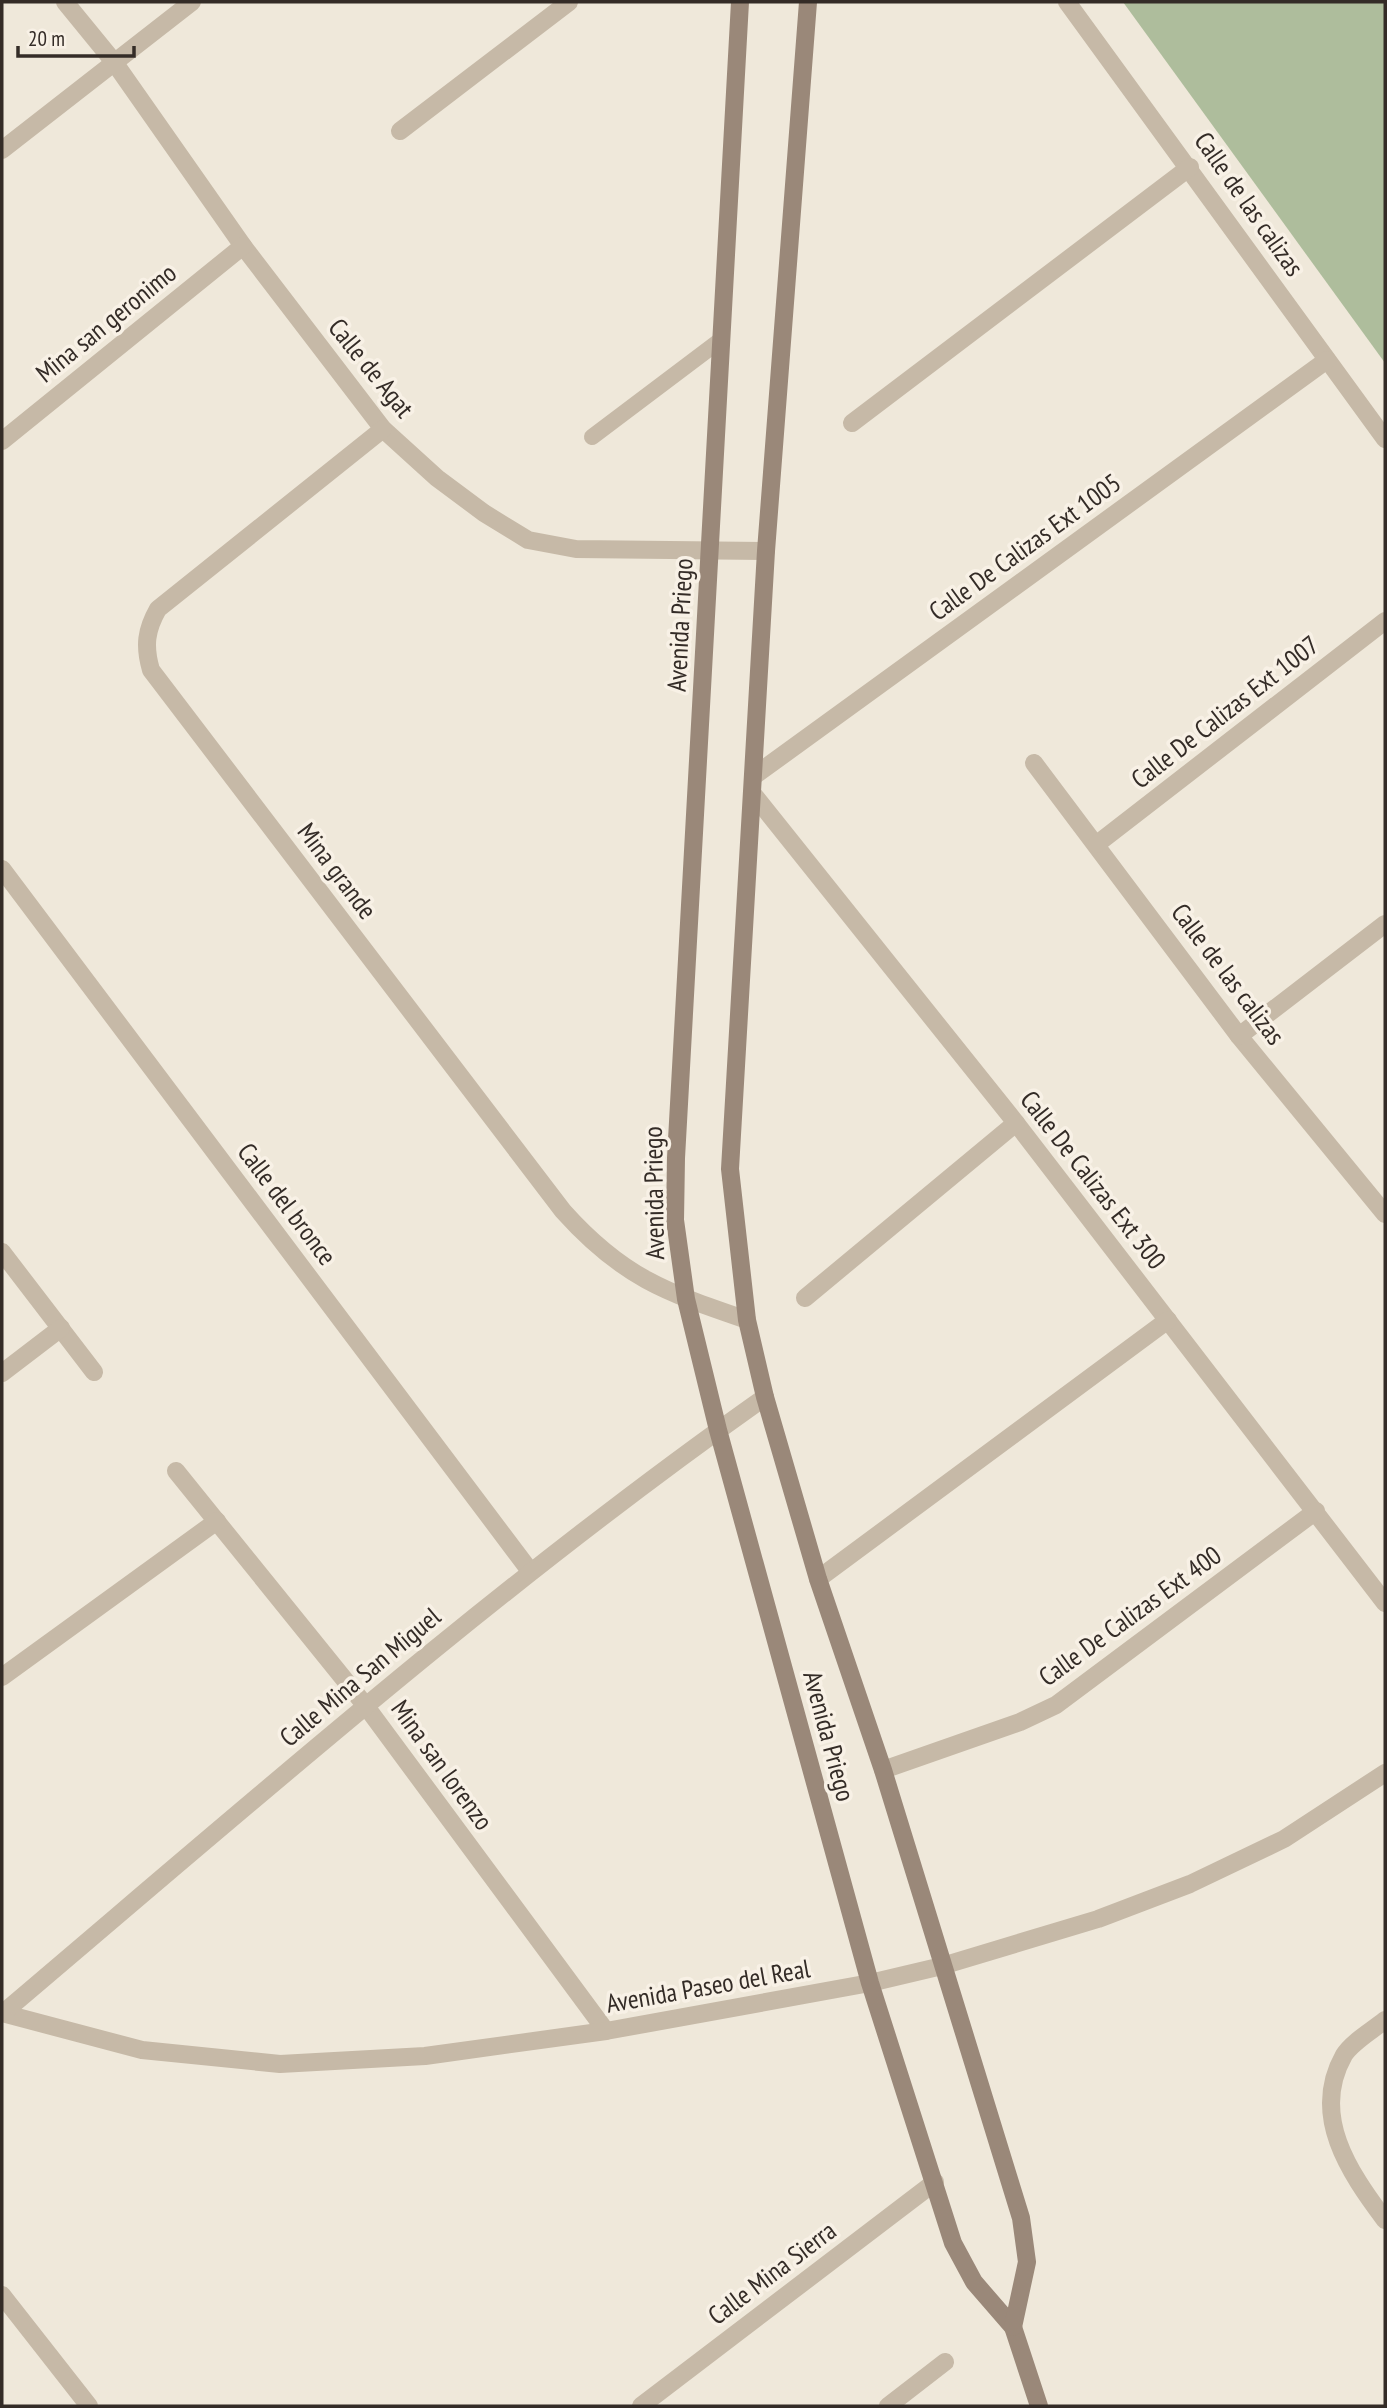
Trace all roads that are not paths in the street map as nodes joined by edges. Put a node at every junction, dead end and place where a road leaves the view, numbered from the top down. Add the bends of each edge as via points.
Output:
1 (65, 2) edge
2 (192, 2) edge
3 (569, 2) edge
4 (740, 2) edge
5 (808, 2) edge
6 (1068, 2) edge
7 (114, 62) junction
8 (400, 131) dead end
9 (2, 150) edge
10 (1190, 167) junction
11 (243, 246) junction
12 (722, 339) junction
13 (1327, 360) junction
14 (852, 423) dead end
15 (383, 429) junction
16 (592, 438) dead end
17 (1385, 439) edge
18 (2, 441) edge
19 (766, 551) junction
20 (710, 552) junction
21 (1385, 621) edge
22 (1034, 763) dead end
23 (754, 785) junction
24 (1097, 844) junction
25 (2, 869) edge
26 (1385, 924) edge
27 (1239, 1036) junction
28 (1016, 1123) junction
29 (1385, 1214) edge
30 (2, 1252) edge
31 (805, 1298) dead end
32 (686, 1300) junction
33 (747, 1320) junction
34 (1168, 1320) junction
35 (61, 1328) junction
36 (94, 1372) dead end
37 (2, 1373) edge
38 (765, 1397) junction
39 (718, 1430) junction
40 (176, 1471) dead end
41 (1316, 1511) junction
42 (217, 1521) junction
43 (530, 1571) junction
44 (818, 1579) junction
45 (1385, 1603) edge
46 (2, 1677) edge
47 (365, 1705) junction
48 (883, 1770) junction
49 (1385, 1773) edge
50 (942, 1966) junction
51 (870, 1983) junction
52 (2, 2013) edge
53 (1385, 2020) edge
54 (606, 2031) junction
55 (934, 2182) junction
56 (1385, 2220) edge
57 (2, 2295) edge
58 (1013, 2327) junction
59 (945, 2362) dead end
60 (89, 2406) edge
61 (641, 2406) edge
62 (888, 2406) edge
63 (1039, 2406) edge

1 - 7 street, Calle de Agat
2 - 7 street
3 - 8 street
4 - 12 street, Avenida Priego
5 - 19 street, Avenida Priego
6 - 10 street, Calle de las calizas
7 - 9 street
7 - 11 street, Calle de Agat
10 - 13 street, Calle de las calizas
10 - 14 street
11 - 15 street, Calle de Agat
11 - 18 street, Mina san geronimo
12 - 16 lane
12 - 20 street, Avenida Priego
13 - 17 street, Calle de las calizas
13 - 23 street, Calle De Calizas Ext 1005
15 - 20 street, Calle de Agat via 437,478 528,540 576,549
15 - 32 street, Mina grande via 158,609 147,627 151,670 564,1211 613,1261
19 - 20 street, Calle de Agat
19 - 23 street, Avenida Priego
20 - 32 street, Avenida Priego via 676,1158 676,1220
21 - 24 street, Calle De Calizas Ext 1007
22 - 24 street, Calle de las calizas
23 - 28 street, Calle De Calizas Ext 300
23 - 33 street, Avenida Priego via 730,1169
24 - 27 street, Calle de las calizas
25 - 43 street, Calle del bronce
26 - 27 street
27 - 29 street, Calle de las calizas
28 - 31 street
28 - 34 street, Calle De Calizas Ext 300
30 - 35 street
32 - 33 street, Mina grande
32 - 39 street, Avenida Priego
33 - 38 street, Avenida Priego
34 - 41 street, Calle De Calizas Ext 300
34 - 44 street
35 - 36 street
35 - 37 street
38 - 39 street, Calle Mina San Miguel
38 - 44 street, Avenida Priego
39 - 43 street, Calle Mina San Miguel
39 - 51 street, Avenida Priego
40 - 42 street, Mina san lorenzo
41 - 45 street, Calle De Calizas Ext 300
41 - 48 street, Calle De Calizas Ext 400 via 1056,1705
42 - 46 street
42 - 47 street, Mina san lorenzo
43 - 47 street, Calle Mina San Miguel
44 - 48 street, Avenida Priego
47 - 52 street, Calle Mina San Miguel
47 - 54 street, Mina san lorenzo
48 - 50 street, Avenida Priego
49 - 50 street, Avenida Paseo del Real via 1284,1839 1190,1884 1098,1919
50 - 51 street, Avenida Paseo del Real
50 - 58 street, Avenida Priego via 1026,2242 1027,2262
51 - 54 street, Avenida Paseo del Real
51 - 55 street, Avenida Priego
52 - 54 street, Avenida Paseo del Real via 142,2050 280,2064 425,2056
53 - 56 street via 1345,2053 1329,2096 1351,2175
55 - 58 street, Avenida Priego via 964,2265
55 - 61 street, Calle Mina Sierra
57 - 60 street
58 - 63 street, Avenida Priego
59 - 62 street

